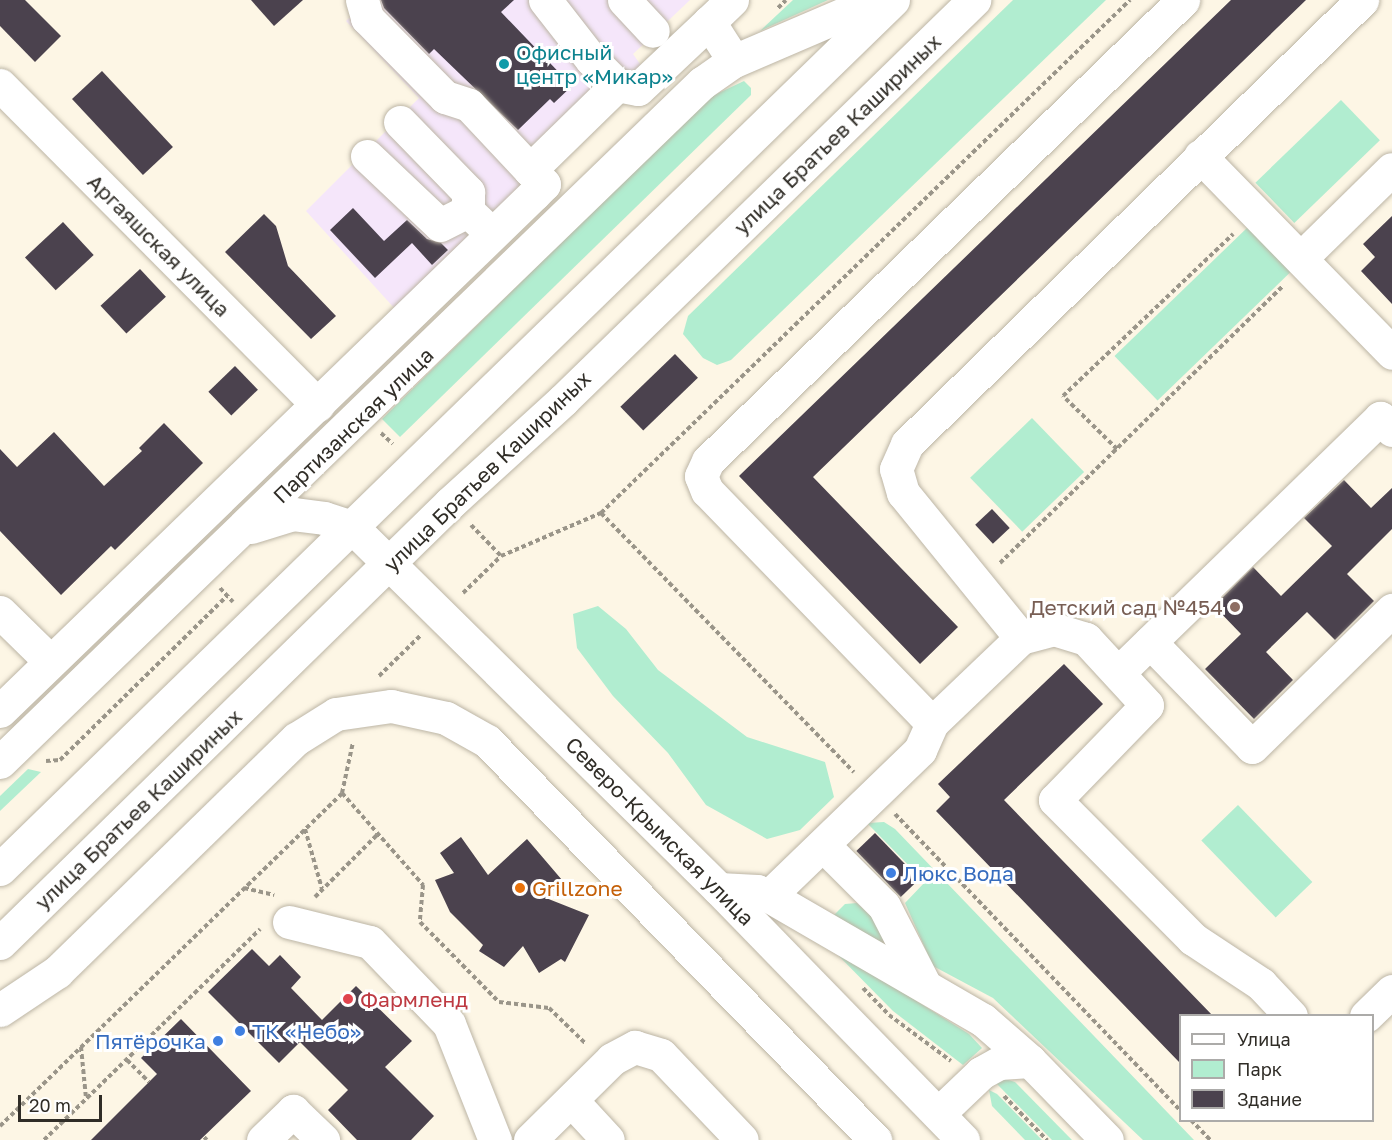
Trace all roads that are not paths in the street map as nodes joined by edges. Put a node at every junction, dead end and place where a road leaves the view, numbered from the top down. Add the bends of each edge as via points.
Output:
1 (362, 0) edge
2 (545, 0) edge
3 (624, 0) edge
4 (876, 0) edge
5 (893, 0) edge
6 (974, 0) edge
7 (1183, 0) edge
8 (1362, 0) edge
9 (721, 11) edge
10 (653, 32) dead end
11 (734, 62) junction
12 (0, 85) edge
13 (617, 85) junction
14 (400, 122) dead end
15 (367, 156) dead end
16 (1200, 156) junction
17 (1392, 169) edge
18 (530, 170) junction
19 (468, 211) junction
20 (500, 227) junction
21 (536, 248) junction
22 (1304, 261) junction
23 (1392, 352) edge
24 (318, 405) junction
25 (1392, 430) edge
26 (352, 527) junction
27 (243, 531) junction
28 (390, 564) junction
29 (1392, 610) edge
30 (0, 612) edge
31 (1021, 638) junction
32 (1150, 642) junction
33 (51, 661) junction
34 (1118, 673) junction
35 (0, 711) edge
36 (932, 723) junction
37 (0, 762) edge
38 (823, 845) junction
39 (0, 869) edge
40 (719, 889) junction
41 (770, 896) junction
42 (289, 922) road end
43 (0, 943) edge
44 (923, 982) junction
45 (1392, 991) edge
46 (0, 1010) edge
47 (1289, 1014) edge
48 (1368, 1014) edge
49 (1030, 1061) junction
50 (570, 1100) junction
51 (938, 1114) junction
52 (873, 1139) edge
53 (263, 1140) edge
54 (323, 1140) edge
55 (495, 1140) edge
56 (530, 1140) edge
57 (609, 1140) edge
58 (742, 1140) edge
59 (963, 1140) edge
60 (1107, 1140) edge

1 - 18 main road via 367,18 374,26 445,97 469,105
2 - 13 main road via 591,59
3 - 10 main road
4 - 11 main road, Партизанская улица
5 - 26 main road
6 - 28 main road, улица Братьев Кашириных
7 - 36 main road via 708,461 701,476 707,491
8 - 16 main road
9 - 11 main road
9 - 13 main road via 638,89
11 - 21 main road, Партизанская улица via 702,83
12 - 24 main road, Аргаяшская улица
13 - 18 main road
14 - 19 main road via 468,192
15 - 19 main road via 440,225
16 - 22 main road
16 - 31 main road via 907,444 896,469 903,493
17 - 22 main road
18 - 20 main road via 544,184
19 - 20 main road
20 - 21 main road
20 - 24 main road
21 - 27 main road, Партизанская улица
22 - 23 main road
24 - 33 main road
25 - 32 main road via 1380,418
26 - 27 main road via 293,514 266,520
26 - 28 main road, Северо-Крымская улица
26 - 39 main road
27 - 37 main road, Партизанская улица
28 - 40 main road, Северо-Крымская улица
28 - 43 main road, улица Братьев Кашириных
29 - 32 main road via 1252,747
30 - 33 main road
31 - 34 main road via 1054,629 1086,639
31 - 36 main road
32 - 34 main road
33 - 35 main road
34 - 47 main road via 1147,705 1055,800 1193,939 1261,984
36 - 38 main road via 920,750
38 - 41 main road
38 - 44 main road via 884,906
40 - 41 main road via 757,891
40 - 51 main road, Северо-Крымская улица
41 - 44 main road
42 - 55 main road via 370,942 449,1024
44 - 49 main road via 983,1020
45 - 48 main road
46 - 52 main road via 57,972 296,739 336,714 391,706 446,718 488,741
49 - 51 main road via 999,1063 981,1073
49 - 60 main road
50 - 56 main road
50 - 57 main road
50 - 58 main road via 612,1059 635,1047 661,1055
51 - 59 main road, Северо-Крымская улица
53 - 54 main road via 293,1111

